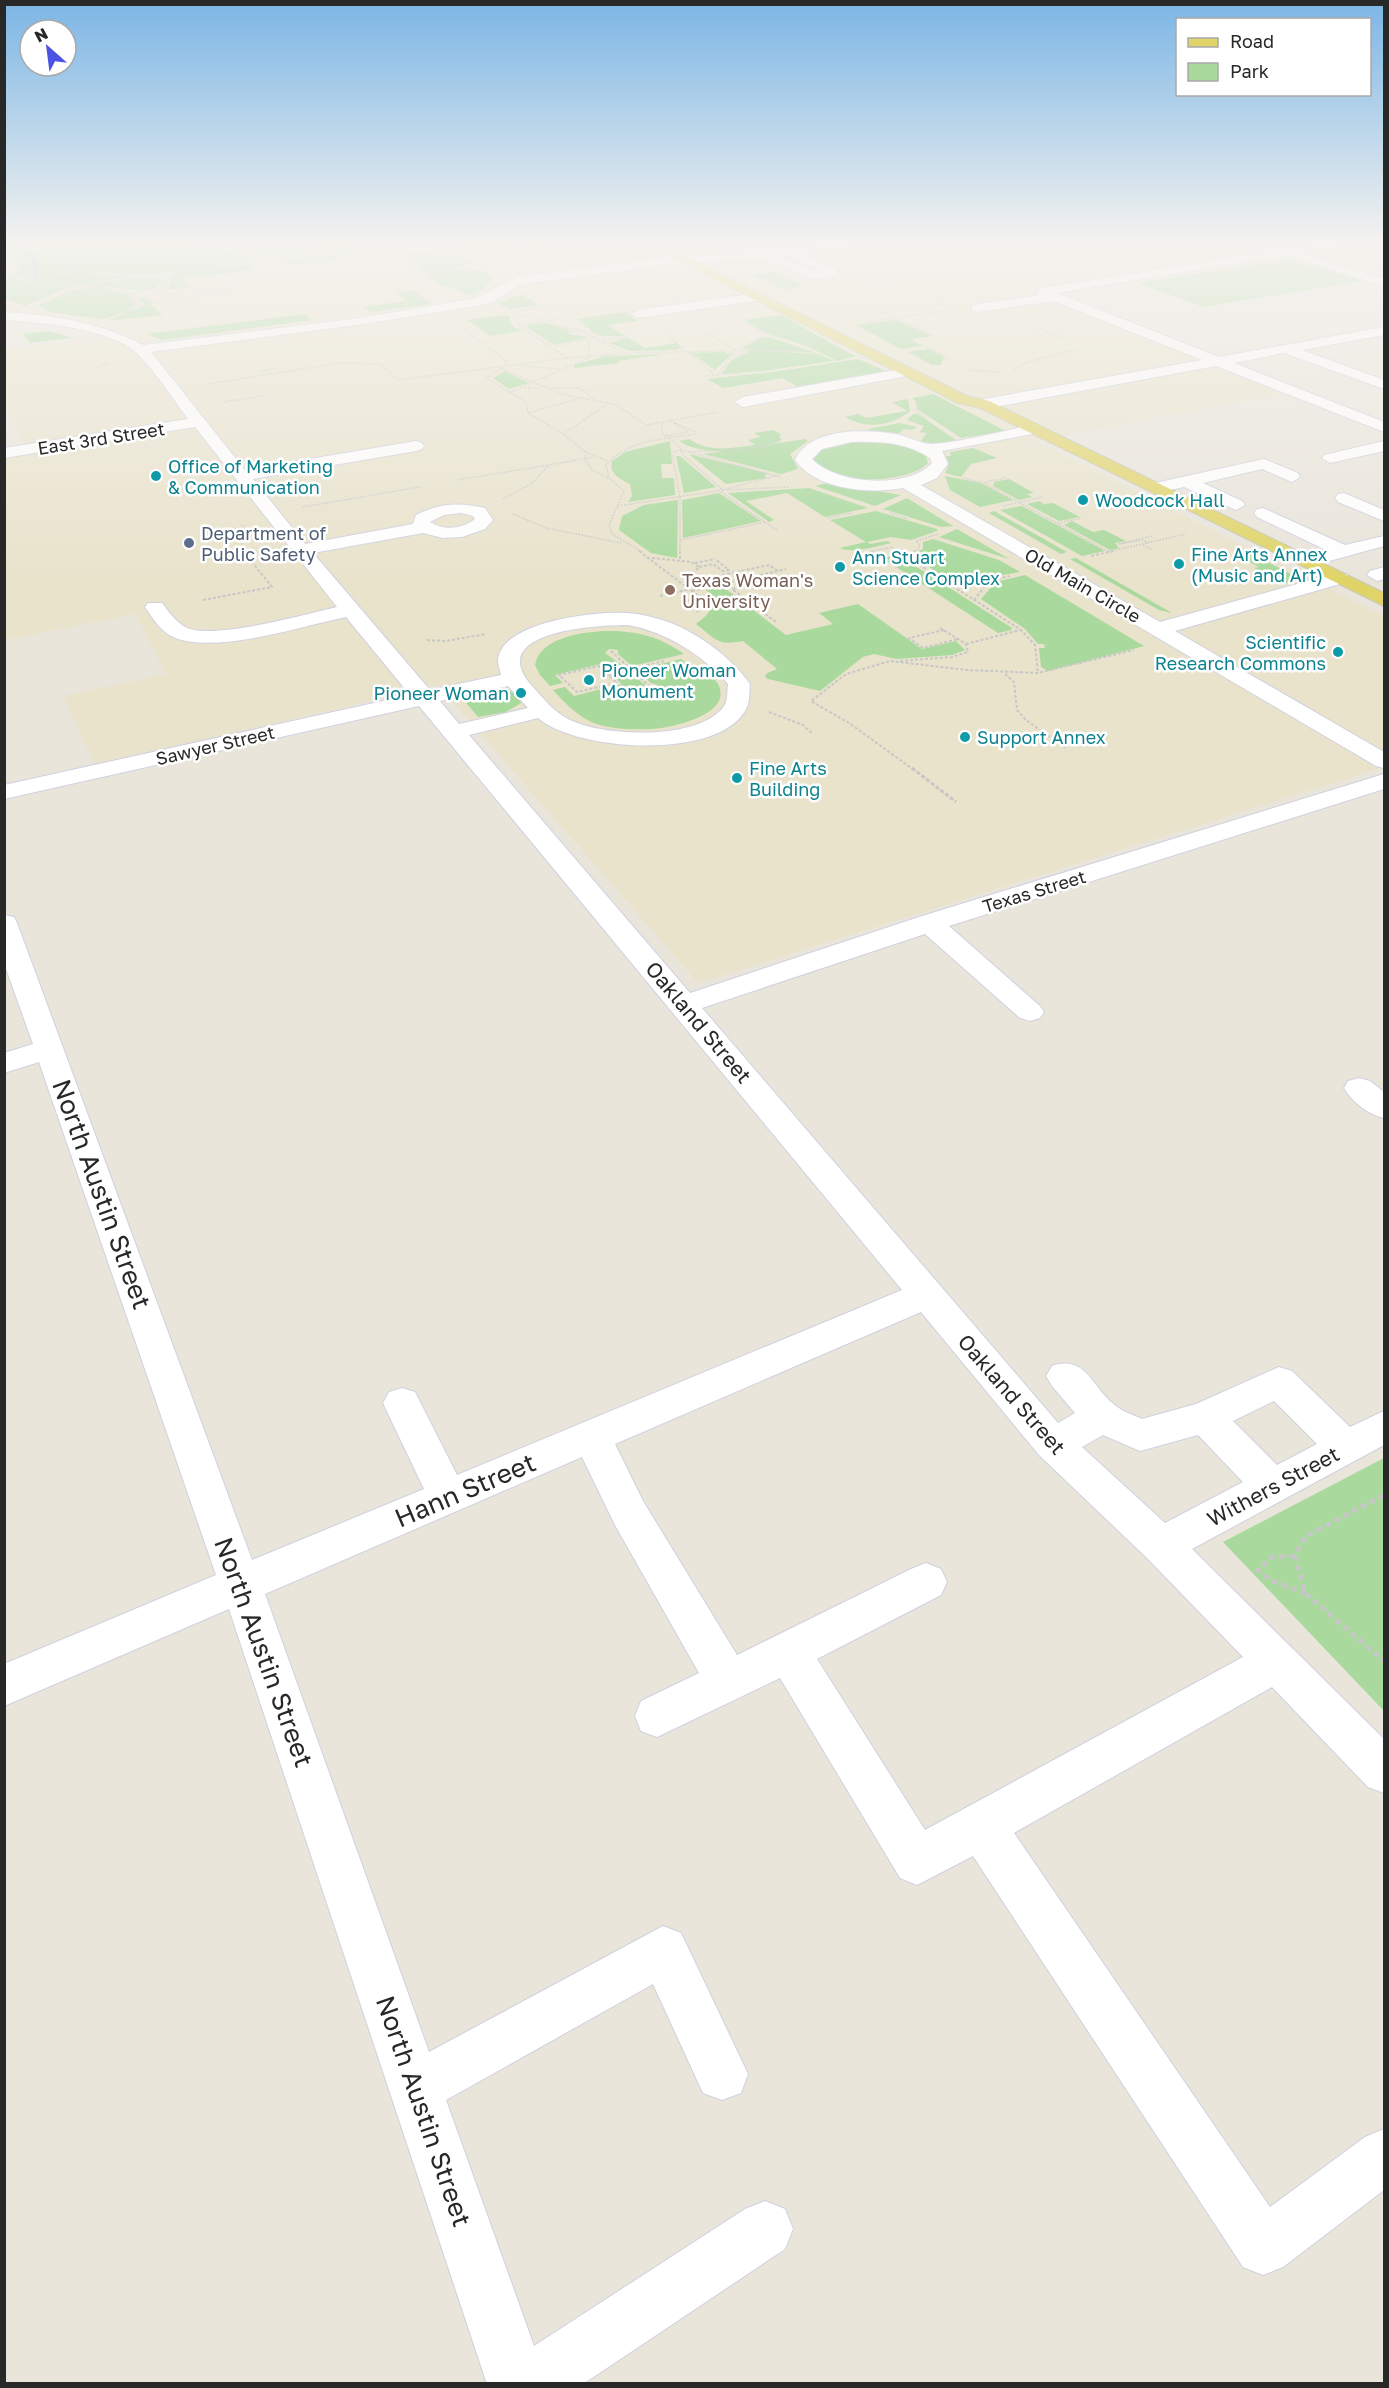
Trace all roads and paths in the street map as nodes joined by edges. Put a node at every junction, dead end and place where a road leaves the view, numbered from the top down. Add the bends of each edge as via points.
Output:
1 (146, 355) edge
2 (499, 355) edge
3 (604, 355) edge
4 (692, 355) edge
5 (733, 355) edge
6 (874, 355) edge
7 (894, 355) edge
8 (1204, 355) edge
9 (1250, 355) edge
10 (1298, 355) edge
11 (567, 357) joint
12 (590, 357) junction
13 (116, 361) dead end
14 (1218, 361) junction
15 (276, 365) dead end
16 (504, 365) junction
17 (516, 365) junction
18 (93, 368) dead end
19 (258, 368) dead end
20 (501, 369) junction
21 (562, 369) junction
22 (261, 371) junction
23 (907, 372) junction
24 (266, 376) junction
25 (532, 383) junction
26 (208, 384) dead end
27 (521, 388) junction
28 (546, 388) junction
29 (508, 393) junction
30 (268, 395) dead end
31 (582, 398) junction
32 (1378, 400) edge
33 (598, 401) junction
34 (224, 402) dead end
35 (743, 402) dead end
36 (609, 403) junction
37 (984, 404) junction
38 (1331, 406) junction
39 (528, 413) junction
40 (198, 422) junction
41 (664, 422) dead end
42 (1380, 422) edge
43 (646, 425) dead end
44 (1036, 429) junction
45 (563, 434) junction
46 (665, 436) junction
47 (669, 439) junction
48 (416, 446) dead end
49 (1384, 446) edge
50 (929, 449) junction
51 (679, 450) junction
52 (586, 452) junction
53 (4, 453) edge
54 (593, 458) junction
55 (1330, 458) dead end
56 (585, 459) junction
57 (608, 461) junction
58 (806, 466) junction
59 (240, 476) junction
60 (778, 476) junction
61 (774, 477) junction
62 (958, 477) dead end
63 (1292, 477) dead end
64 (609, 478) junction
65 (1006, 478) dead end
66 (782, 481) dead end
67 (1186, 481) junction
68 (906, 483) junction
69 (984, 483) junction
70 (798, 486) dead end
71 (1155, 488) junction
72 (723, 490) junction
73 (680, 498) junction
74 (1344, 498) dead end
75 (500, 500) dead end
76 (1236, 505) dead end
77 (618, 506) junction
78 (509, 511) dead end
79 (1263, 513) dead end
80 (1384, 516) edge
81 (1082, 518) dead end
82 (765, 522) junction
83 (1058, 523) junction
84 (242, 525) dead end
85 (424, 526) dead end
86 (783, 526) dead end
87 (775, 528) junction
88 (778, 531) dead end
89 (1188, 533) dead end
90 (681, 540) junction
91 (1160, 540) junction
92 (1384, 542) edge
93 (1148, 543) junction
94 (1142, 544) junction
95 (627, 545) junction
96 (920, 547) dead end
97 (300, 550) junction
98 (1153, 550) dead end
99 (865, 552) dead end
100 (1109, 552) junction
101 (1344, 552) junction
102 (904, 555) junction
103 (651, 558) junction
104 (1081, 558) dead end
105 (680, 561) junction
106 (704, 561) junction
107 (1305, 561) junction
108 (694, 564) junction
109 (709, 565) junction
110 (699, 567) junction
111 (786, 569) dead end
112 (778, 572) junction
113 (1018, 575) dead end
114 (1340, 578) junction
115 (687, 579) junction
116 (942, 579) junction
117 (740, 580) junction
118 (680, 581) junction
119 (989, 581) junction
120 (722, 584) junction
121 (700, 589) junction
122 (692, 591) junction
123 (203, 600) dead end
124 (974, 600) junction
125 (1384, 600) edge
126 (769, 604) dead end
127 (155, 607) dead end
128 (757, 608) junction
129 (351, 610) junction
130 (695, 615) dead end
131 (776, 621) dead end
132 (940, 628) dead end
133 (1158, 629) junction
134 (945, 630) junction
135 (1021, 630) junction
136 (958, 639) junction
137 (966, 644) junction
138 (1138, 649) dead end
139 (610, 651) dead end
140 (671, 659) dead end
141 (890, 661) junction
142 (630, 669) junction
143 (1004, 673) junction
144 (1038, 673) junction
145 (608, 675) junction
146 (514, 678) junction
147 (649, 686) dead end
148 (426, 699) junction
149 (545, 710) junction
150 (765, 712) dead end
151 (454, 732) junction
152 (813, 734) dead end
153 (1065, 748) dead end
154 (1384, 761) edge
155 (4, 792) edge
156 (1384, 793) edge
157 (956, 802) dead end
158 (929, 923) junction
159 (8, 944) edge
160 (685, 1004) junction
161 (1030, 1012) dead end
162 (49, 1049) junction
163 (4, 1063) edge
164 (1359, 1088) dead end
165 (1384, 1108) edge
166 (925, 1295) junction
167 (1065, 1377) dead end
168 (402, 1403) dead end
169 (1102, 1417) junction
170 (1205, 1418) junction
171 (1384, 1427) edge
172 (592, 1437) junction
173 (1053, 1444) junction
174 (1346, 1447) junction
175 (1272, 1486) junction
176 (1384, 1495) edge
177 (448, 1498) junction
178 (1161, 1545) junction
179 (1295, 1556) junction
180 (926, 1582) dead end
181 (242, 1585) junction
182 (1305, 1593) junction
183 (788, 1652) junction
184 (1384, 1660) edge
185 (1276, 1662) junction
186 (728, 1681) junction
187 (4, 1685) edge
188 (657, 1716) dead end
189 (1384, 1771) edge
190 (981, 1826) junction
191 (722, 2074) dead end
192 (416, 2088) junction
193 (1384, 2156) edge
194 (765, 2229) dead end
195 (517, 2384) edge
196 (530, 2384) edge

1 - 40 street, Oakland Street
2 - 16 path via 506,361
3 - 12 path
4 - 5 path via 716,375
6 - 23 main road
7 - 37 main road via 979,396
8 - 14 street
9 - 14 street
10 - 32 street
11 - 12 path
11 - 17 path
12 - 21 path
13 - 18 path
14 - 37 street
14 - 38 street
15 - 22 path via 279,368
16 - 17 path
16 - 20 path
16 - 24 path via 398,380 381,364 340,363
17 - 21 path
19 - 22 path
20 - 25 path
20 - 29 path via 486,378
21 - 25 path
22 - 24 path
23 - 35 street
23 - 37 main road via 963,400
24 - 26 path
25 - 27 path
25 - 28 path
27 - 28 path
27 - 29 path
28 - 31 path
28 - 33 path via 579,388
29 - 39 path via 526,402
30 - 34 path
31 - 33 path
31 - 39 path
32 - 38 street
33 - 36 path
36 - 43 path
36 - 45 path
37 - 44 main road
38 - 42 street
39 - 45 path
40 - 53 street, East 3rd Street
40 - 59 street, Oakland Street
41 - 46 path via 661,429
44 - 50 street
44 - 71 main road
45 - 52 path
46 - 47 path
46 - 47 path via 688,432 673,421 696,433
47 - 51 path
47 - 57 path via 626,450
48 - 59 street
49 - 55 street
50 - 58 street via 901,440 851,437 810,448 803,460
50 - 68 street via 940,460 938,469
51 - 60 path
51 - 72 path
51 - 73 path via 672,453
52 - 54 path
52 - 56 path
54 - 56 path
54 - 57 path
56 - 64 path via 592,470
56 - 75 path via 549,465 531,484
57 - 64 path
58 - 60 path
58 - 68 street via 824,477 853,483
59 - 97 street, Oakland Street
60 - 61 path
61 - 66 path
61 - 72 path
62 - 69 path
63 - 67 street via 1264,464
64 - 77 path via 623,488
65 - 69 path
67 - 71 street
67 - 76 street
68 - 133 street, Old Main Circle
69 - 83 path
70 - 72 path
71 - 107 main road
72 - 73 path
72 - 82 path
73 - 77 path
73 - 90 path
74 - 80 street
77 - 95 path via 609,529
78 - 95 path via 546,528
79 - 101 street
81 - 83 path
82 - 87 path
82 - 90 path
83 - 100 path
84 - 123 path via 242,549 272,587
85 - 97 street
86 - 87 path
87 - 88 path
89 - 91 path
90 - 105 path
91 - 93 path
91 - 93 path via 1151,536 1119,544 1143,540
92 - 101 street
93 - 94 path
94 - 98 path
94 - 100 path
95 - 103 path
96 - 102 path
97 - 129 street, Oakland Street
99 - 102 path via 892,547
100 - 104 path
101 - 107 street
102 - 116 path
103 - 105 path
103 - 118 path
105 - 108 path
106 - 108 path
106 - 109 path
106 - 109 path via 715,559 729,570
107 - 114 main road
108 - 110 path
109 - 110 path
110 - 115 path
111 - 112 path
112 - 117 path
112 - 120 path via 769,565 713,577
113 - 119 path
114 - 125 main road
114 - 133 street
115 - 118 path
115 - 121 path
116 - 119 path
116 - 124 path
117 - 120 path
117 - 128 path via 747,585 732,588
118 - 122 path
119 - 124 path
120 - 121 path
121 - 122 path
122 - 130 path via 709,600
124 - 135 path
126 - 128 path
127 - 129 street via 170,626 182,633 203,636
128 - 131 path
129 - 148 street, Oakland Street
132 - 134 path
133 - 154 street, Old Main Circle
134 - 136 path
134 - 136 path via 909,638 923,648
135 - 137 path
135 - 144 path via 1035,645
136 - 137 path
137 - 141 path via 969,650 960,656
138 - 144 path
139 - 142 path
140 - 142 path
141 - 143 path
141 - 157 path via 846,674 811,701 850,722
142 - 145 path
142 - 147 path
143 - 144 path
143 - 153 path via 1014,682 1017,710
145 - 145 path via 599,666 559,675 577,692 617,683
146 - 148 street, Sawyer Street
146 - 149 street
146 - 149 street via 508,669 510,655 531,636 582,620 628,619 681,633 734,676 740,692 735,708 718,722 660,740 595,736 561,725
148 - 151 street, Oakland Street
148 - 155 street, Sawyer Street
149 - 151 street
150 - 152 path via 794,721
151 - 160 street, Oakland Street
156 - 158 street, Texas Street via 1356,790
158 - 160 street, Texas Street
158 - 161 street
159 - 162 street, North Austin Street
160 - 166 street, Oakland Street
162 - 163 street
162 - 181 street, North Austin Street
164 - 165 street
166 - 172 street, Hann Street
166 - 173 street, Oakland Street
167 - 169 street
168 - 177 street
169 - 170 street via 1140,1435
169 - 173 street
170 - 174 street via 1279,1382
170 - 175 street
171 - 174 street, Withers Street
172 - 177 street, Hann Street
172 - 186 street via 629,1513
173 - 178 street, Oakland Street
174 - 175 street, Withers Street
175 - 178 street, Withers Street
176 - 179 path via 1306,1536
177 - 181 street, Hann Street
178 - 185 street, Oakland Street
179 - 182 path
179 - 182 path via 1272,1557 1258,1570 1270,1580
180 - 183 street
181 - 187 street, Hann Street
181 - 192 street, North Austin Street
182 - 184 path
183 - 186 street
183 - 190 street via 917,1861
185 - 189 street, Oakland Street
185 - 190 street
186 - 188 street
190 - 193 street via 1263,2247
191 - 192 street via 663,1951
192 - 195 street, North Austin Street
194 - 196 street

